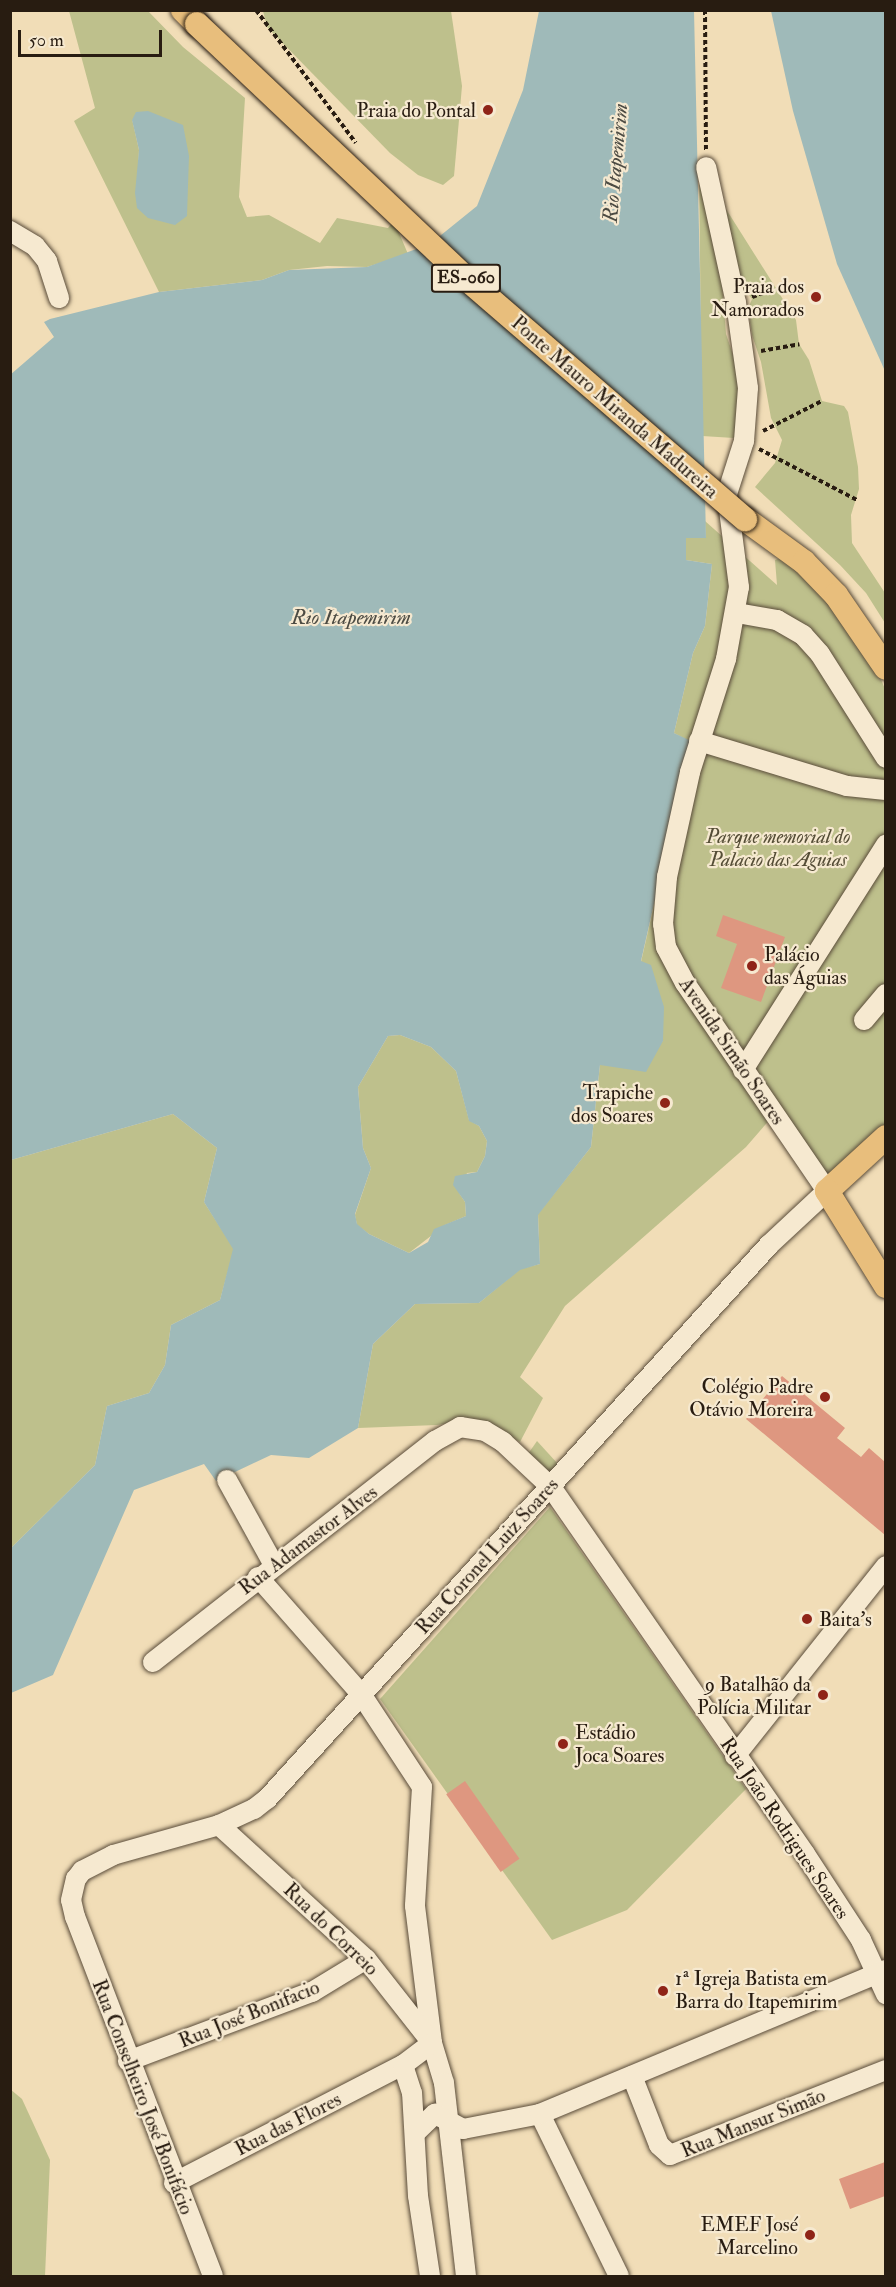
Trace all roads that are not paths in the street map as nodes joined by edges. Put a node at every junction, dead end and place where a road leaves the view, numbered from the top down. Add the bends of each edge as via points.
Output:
1 (190, 17) edge
2 (706, 167) road end
3 (10, 231) edge
4 (58, 298) dead end
5 (737, 613) junction
6 (885, 668) edge
7 (699, 741) junction
8 (885, 758) edge
9 (885, 790) edge
10 (885, 845) edge
11 (885, 994) edge
12 (864, 1020) dead end
13 (743, 1070) junction
14 (885, 1137) edge
15 (827, 1191) junction
16 (884, 1279) edge
17 (467, 1427) joint
18 (227, 1480) dead end
19 (551, 1487) junction
20 (274, 1565) junction
21 (885, 1566) edge
22 (258, 1577) junction
23 (153, 1662) dead end
24 (361, 1694) junction
25 (735, 1756) junction
26 (219, 1825) junction
27 (75, 1917) joint
28 (366, 1959) junction
29 (881, 1972) edge
30 (885, 1994) edge
31 (432, 2043) junction
32 (128, 2061) junction
33 (403, 2065) junction
34 (885, 2070) edge
35 (632, 2076) junction
36 (540, 2114) junction
37 (446, 2118) junction
38 (415, 2133) junction
39 (174, 2183) junction
40 (213, 2277) edge
41 (430, 2277) edge
42 (466, 2277) edge
43 (619, 2277) edge

1 - 6 main road, Ponte Mauro Miranda Madureira / ES-060, bridge via 462,275 745,519 804,562 836,595
2 - 5 street, Avenida Simão Soares via 745,354 749,406 744,441 727,494 739,587
3 - 4 street via 35,246 47,261
5 - 7 street, Avenida Simão Soares
5 - 8 street via 777,620 803,635 820,654
7 - 9 street via 848,786
7 - 13 street, Avenida Simão Soares via 663,902 666,948
10 - 13 street
11 - 12 street
13 - 15 street, Avenida Simão Soares
14 - 15 main road, Rua Coronel Luiz Soares
15 - 16 main road
15 - 19 street, Rua Coronel Luiz Soares via 769,1245
17 - 19 street, Rua João Rodrigues Soares via 493,1435
17 - 20 street, Rua Adamastor Alves via 452,1430 435,1441
18 - 20 street
19 - 24 street, Rua Coronel Luiz Soares
19 - 25 street, Rua João Rodrigues Soares
20 - 22 street, Rua Adamastor Alves
21 - 25 street
22 - 23 street, Rua Adamastor Alves
22 - 24 street
24 - 26 street, Rua Coronel Luiz Soares via 267,1799
24 - 31 street via 422,1787 415,1906
25 - 29 street, Rua João Rodrigues Soares via 805,1854
26 - 27 street, Rua Coronel Luiz Soares via 139,1846 82,1871 72,1888
26 - 28 street, Rua do Correio
27 - 32 street, Rua Conselheiro José Bonifácio
28 - 31 street, Rua do Correio
28 - 32 street, Rua José Bonifacio via 312,1992
29 - 30 street, Rua João Rodrigues Soares
29 - 35 street
31 - 33 street, Rua das Flores
31 - 37 street via 444,2083
32 - 39 street, Rua Conselheiro José Bonifácio
33 - 38 street via 412,2093
33 - 39 street, Rua das Flores
34 - 35 street, Rua Mansur Simão via 670,2155 659,2145
35 - 36 street
36 - 37 street via 463,2129
36 - 43 street
37 - 38 street via 435,2114
37 - 42 street
38 - 41 street via 418,2196
39 - 40 street, Rua Conselheiro José Bonifácio

